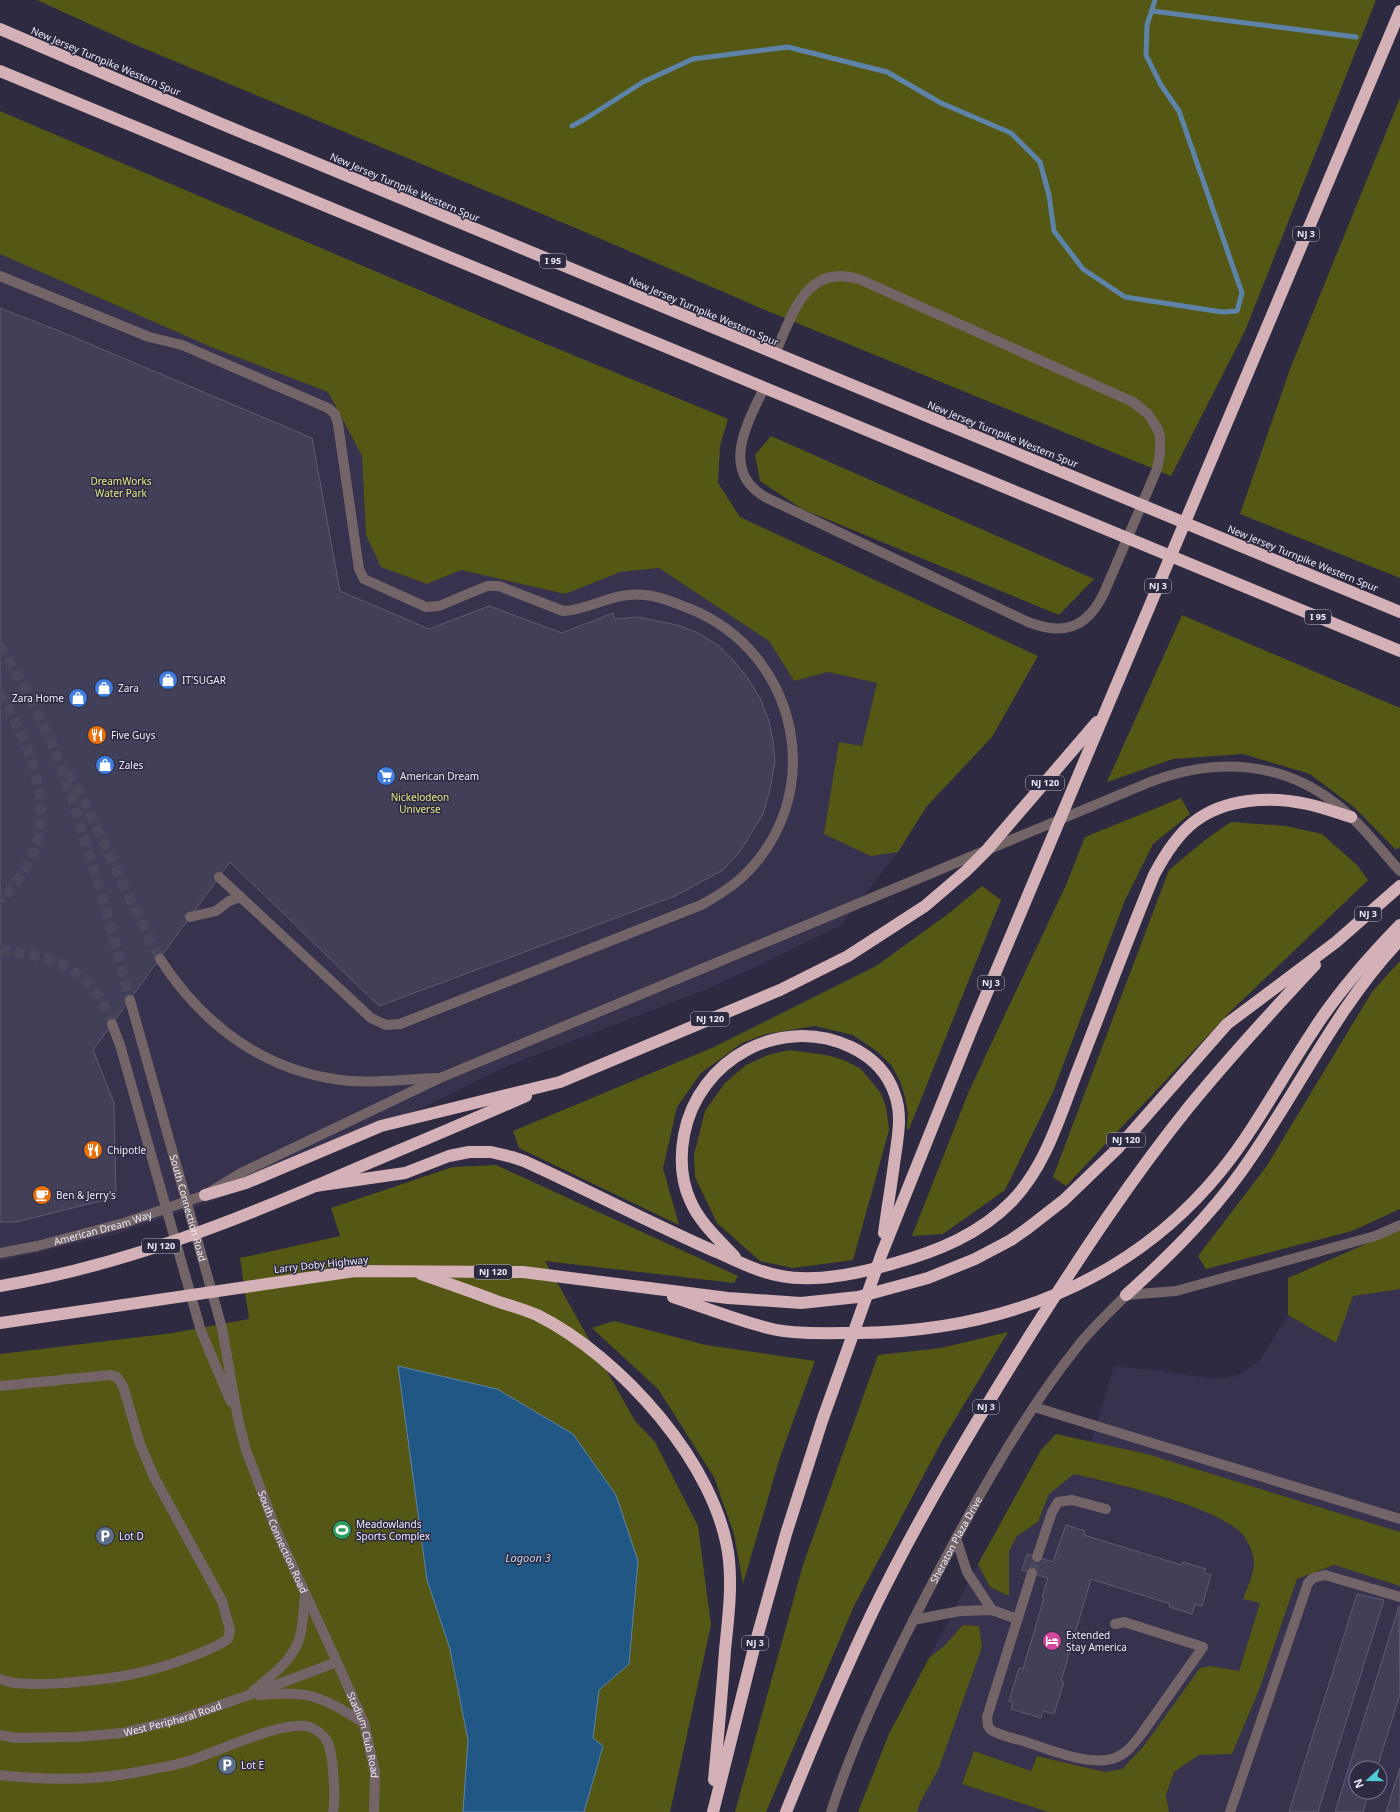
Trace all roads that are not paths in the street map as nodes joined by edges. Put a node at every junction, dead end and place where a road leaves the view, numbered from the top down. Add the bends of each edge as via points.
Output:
1 (1400, 11) edge
2 (0, 29) edge
3 (0, 71) edge
4 (0, 276) edge
5 (776, 354) junction
6 (764, 388) junction
7 (1400, 612) edge
8 (1400, 651) edge
9 (1105, 714) junction
10 (1351, 817) junction
11 (1400, 872) edge
12 (219, 877) dead end
13 (1400, 886) edge
14 (241, 897) junction
15 (190, 917) dead end
16 (1400, 925) edge
17 (1400, 940) edge
18 (1336, 942) junction
19 (160, 959) tunnel mouth
20 (130, 1000) tunnel mouth
21 (112, 1024) tunnel mouth
22 (440, 1078) junction
23 (560, 1082) junction
24 (315, 1186) junction
25 (204, 1195) junction
26 (1400, 1225) edge
27 (0, 1253) edge
28 (882, 1253) junction
29 (738, 1261) junction
30 (412, 1271) junction
31 (0, 1286) edge
32 (647, 1288) junction
33 (1126, 1295) junction
34 (0, 1323) edge
35 (0, 1386) edge
36 (1034, 1407) junction
37 (238, 1419) junction
38 (1106, 1509) dead end
39 (1400, 1519) edge
40 (956, 1538) junction
41 (1038, 1557) tunnel mouth
42 (1032, 1573) tunnel mouth
43 (305, 1594) junction
44 (1400, 1597) edge
45 (992, 1610) junction
46 (1017, 1619) junction
47 (913, 1620) junction
48 (1115, 1624) dead end
49 (337, 1662) junction
50 (0, 1679) edge
51 (249, 1695) junction
52 (364, 1723) junction
53 (0, 1735) edge
54 (0, 1775) edge
55 (334, 1812) edge
56 (374, 1812) edge
57 (712, 1812) edge
58 (786, 1812) edge
59 (831, 1812) edge
60 (1230, 1812) edge

1 - 9 highway, NJ 3
2 - 5 highway, New Jersey Turnpike Western Spur / I 95 via 216,122
3 - 6 highway, I 95
4 - 14 street via 149,337 182,345 328,408 335,414 338,424 359,569 364,579 426,607 439,606 487,586 499,586 563,611 617,596 645,595 672,602 711,618 746,646 768,673 784,706 789,722 793,756 789,800 768,845 738,881 701,905 400,1024 386,1025 372,1018
5 - 6 street via 798,303 822,279 840,275 859,279 1133,402 1148,414 1157,428 1161,444 1157,469 1096,608 1085,620 1063,629 1046,628 1028,622 767,498 747,482 740,456 749,420
5 - 7 highway, New Jersey Turnpike Western Spur / I 95
6 - 8 highway, I 95
9 - 23 highway, NJ 120 via 986,851 925,906 893,928 848,956 803,979
9 - 28 highway, NJ 3 via 970,1032
10 - 11 street, American Dream Way
10 - 22 street, American Dream Way via 1324,795 1300,781 1270,771 1238,766 1205,767 1180,772 1150,782
10 - 29 highway via 1307,804 1278,800 1252,801 1216,809 1182,833 1154,875 1039,1164 1021,1192 988,1222 955,1242 922,1255 842,1275 796,1278 780,1276 760,1271
12 - 14 street
13 - 18 highway, NJ 3
14 - 15 street via 229,901 216,911
16 - 32 highway via 1328,1009 1242,1142 1222,1170 1188,1208 1148,1243 1102,1273 1070,1289 1036,1303 984,1318 920,1329 836,1333 769,1329
17 - 33 highway via 1352,1000 1229,1188 1184,1240
18 - 32 highway, NJ 120 via 1227,1024 1096,1172 1011,1240 946,1271 899,1287 858,1297 818,1302 786,1302
18 - 58 highway, NJ 3 via 1247,1038 1186,1110 1115,1205 1042,1316 958,1455 873,1611
19 - 22 street via 184,992 211,1021 240,1042 287,1067 352,1081
20 - 37 street, South Connection Road via 222,1328
21 - 37 street, South Connection Road via 201,1331
22 - 25 street, American Dream Way via 241,1173
23 - 24 highway, NJ 120
23 - 25 highway via 381,1126 246,1183
24 - 29 highway via 405,1172 459,1154 491,1152 524,1161
24 - 31 highway, NJ 120 via 226,1223 150,1250 64,1273
25 - 27 street, American Dream Way via 124,1224
26 - 33 street via 1357,1242 1176,1291
28 - 29 highway via 898,1132 896,1096 886,1075 858,1050 834,1041 797,1037 759,1044 722,1066 694,1102 685,1130 682,1160 690,1200 697,1213
28 - 57 highway, NJ 3 via 822,1421 786,1534
30 - 32 highway, Larry Doby Highway / NJ 120 via 523,1272
30 - 34 highway, Larry Doby Highway / NJ 120 via 355,1271 321,1275
30 - 57 highway via 536,1315 574,1337 636,1391 675,1436 696,1469 720,1523 730,1577
33 - 36 street, Sheraton Plaza Drive via 1079,1345
35 - 50 street via 110,1375 117,1377 123,1386 140,1444 154,1477 222,1601 230,1630 228,1639 220,1646 136,1674 46,1684
36 - 39 street
36 - 40 street, Sheraton Plaza Drive
37 - 43 street, South Connection Road via 265,1505
38 - 41 street via 1072,1500 1058,1502 1052,1512
40 - 45 street via 967,1572
40 - 47 street, Sheraton Plaza Drive
42 - 46 street
43 - 49 street, South Connection Road
43 - 51 street via 301,1632 293,1653
44 - 60 street via 1325,1575 1313,1578 1308,1583
45 - 46 street
45 - 47 street via 960,1611
46 - 48 street via 987,1717 988,1726 995,1732 1089,1760 1116,1758 1129,1749 1203,1647 1124,1622
47 - 59 street, Sheraton Plaza Drive via 859,1737
49 - 51 street, West Peripheral Road
49 - 52 street, Stadium Club Road
51 - 52 street via 307,1695 326,1701
51 - 53 street, West Peripheral Road via 183,1718 122,1733 77,1737 15,1738
52 - 56 street, Stadium Club Road via 375,1772
54 - 55 street via 68,1780 113,1776 190,1760 272,1731 292,1726 309,1727 318,1731 328,1743

